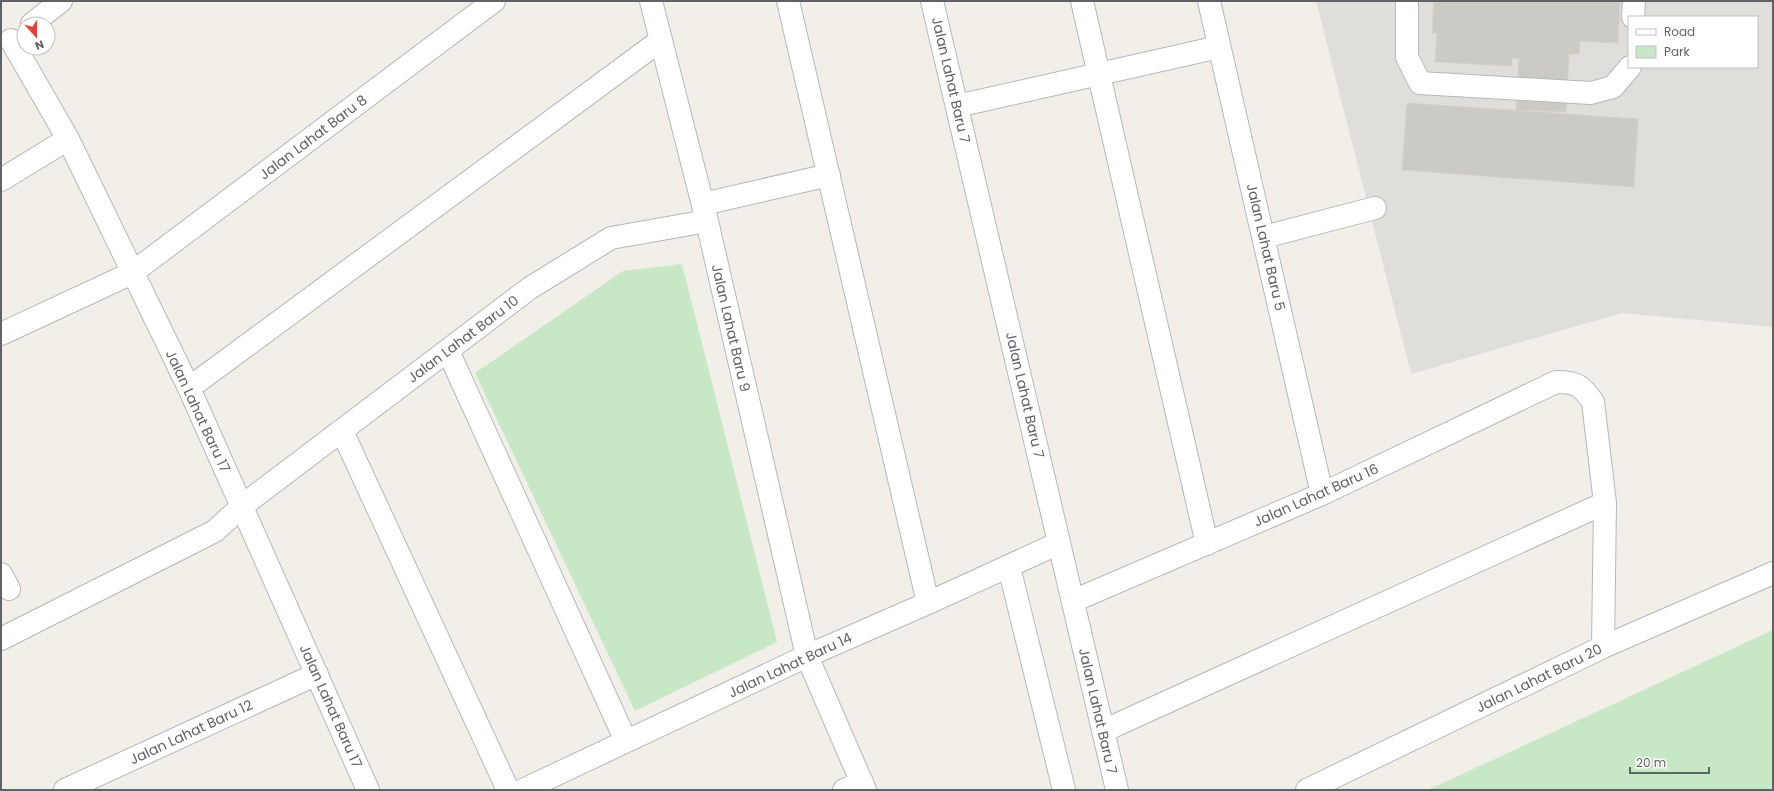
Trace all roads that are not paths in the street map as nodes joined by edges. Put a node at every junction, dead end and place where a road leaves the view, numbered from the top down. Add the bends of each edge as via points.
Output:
1 (61, 1) edge
2 (494, 1) edge
3 (651, 1) edge
4 (788, 1) edge
5 (932, 1) edge
6 (1082, 1) edge
7 (1209, 1) edge
8 (1407, 1) edge
9 (1634, 1) edge
10 (42, 16) edge
11 (1633, 16) edge
12 (12, 39) edge
13 (661, 40) junction
14 (1220, 47) junction
15 (1629, 68) edge
16 (1098, 74) junction
17 (957, 106) junction
18 (68, 139) junction
19 (829, 175) junction
20 (1, 180) edge
21 (1375, 208) dead end
22 (705, 213) junction
23 (1264, 236) junction
24 (132, 273) junction
25 (1, 334) edge
26 (448, 351) junction
27 (189, 388) junction
28 (342, 431) junction
29 (1322, 494) junction
30 (1605, 503) junction
31 (242, 506) junction
32 (1059, 543) junction
33 (1207, 544) junction
34 (1009, 567) junction
35 (1773, 573) edge
36 (1073, 601) junction
37 (928, 603) junction
38 (1, 639) edge
39 (1603, 646) junction
40 (807, 656) junction
41 (317, 674) junction
42 (1103, 731) junction
43 (626, 742) junction
44 (857, 787) edge
45 (65, 790) edge
46 (368, 790) edge
47 (508, 790) edge
48 (523, 790) edge
49 (1064, 790) edge
50 (1117, 790) edge
51 (1307, 790) edge

1 - 10 street
2 - 24 street, Jalan Lahat Baru 8
3 - 13 street, Jalan Lahat Baru 9
4 - 19 street
5 - 17 street, Jalan Lahat Baru 7
6 - 16 street
7 - 14 street, Jalan Lahat Baru 5
8 - 15 street via 1407,57 1420,83 1591,93 1613,87
9 - 11 street
12 - 18 street, Jalan Lahat Baru 17
13 - 22 street, Jalan Lahat Baru 9
13 - 27 street
14 - 16 street
14 - 23 street, Jalan Lahat Baru 5
16 - 17 street
16 - 33 street
17 - 32 street, Jalan Lahat Baru 7
18 - 20 street
18 - 24 street, Jalan Lahat Baru 17
19 - 22 street, Jalan Lahat Baru 10
19 - 37 street
21 - 23 street
22 - 26 street, Jalan Lahat Baru 10 via 610,238 530,288
22 - 40 street, Jalan Lahat Baru 9
23 - 29 street, Jalan Lahat Baru 5
24 - 25 street
24 - 27 street, Jalan Lahat Baru 17
26 - 28 street, Jalan Lahat Baru 10
26 - 43 street
27 - 31 street, Jalan Lahat Baru 17
28 - 31 street, Jalan Lahat Baru 10
28 - 47 street
29 - 30 street, Jalan Lahat Baru 16 via 1556,382 1572,382 1584,389 1593,402
29 - 33 street, Jalan Lahat Baru 16
30 - 39 street
30 - 42 street
31 - 38 street, Jalan Lahat Baru 10 via 215,531
31 - 41 street, Jalan Lahat Baru 17
32 - 34 street, Jalan Lahat Baru 14
32 - 36 street, Jalan Lahat Baru 7
33 - 36 street, Jalan Lahat Baru 16
34 - 37 street, Jalan Lahat Baru 14
34 - 49 street
35 - 39 street, Jalan Lahat Baru 20
36 - 42 street, Jalan Lahat Baru 7
37 - 40 street, Jalan Lahat Baru 14
39 - 51 street, Jalan Lahat Baru 20
40 - 43 street, Jalan Lahat Baru 14
40 - 44 street, Jalan Lahat Baru 9
41 - 45 street, Jalan Lahat Baru 12
41 - 46 street, Jalan Lahat Baru 17
42 - 50 street, Jalan Lahat Baru 7
43 - 48 street, Jalan Lahat Baru 14

